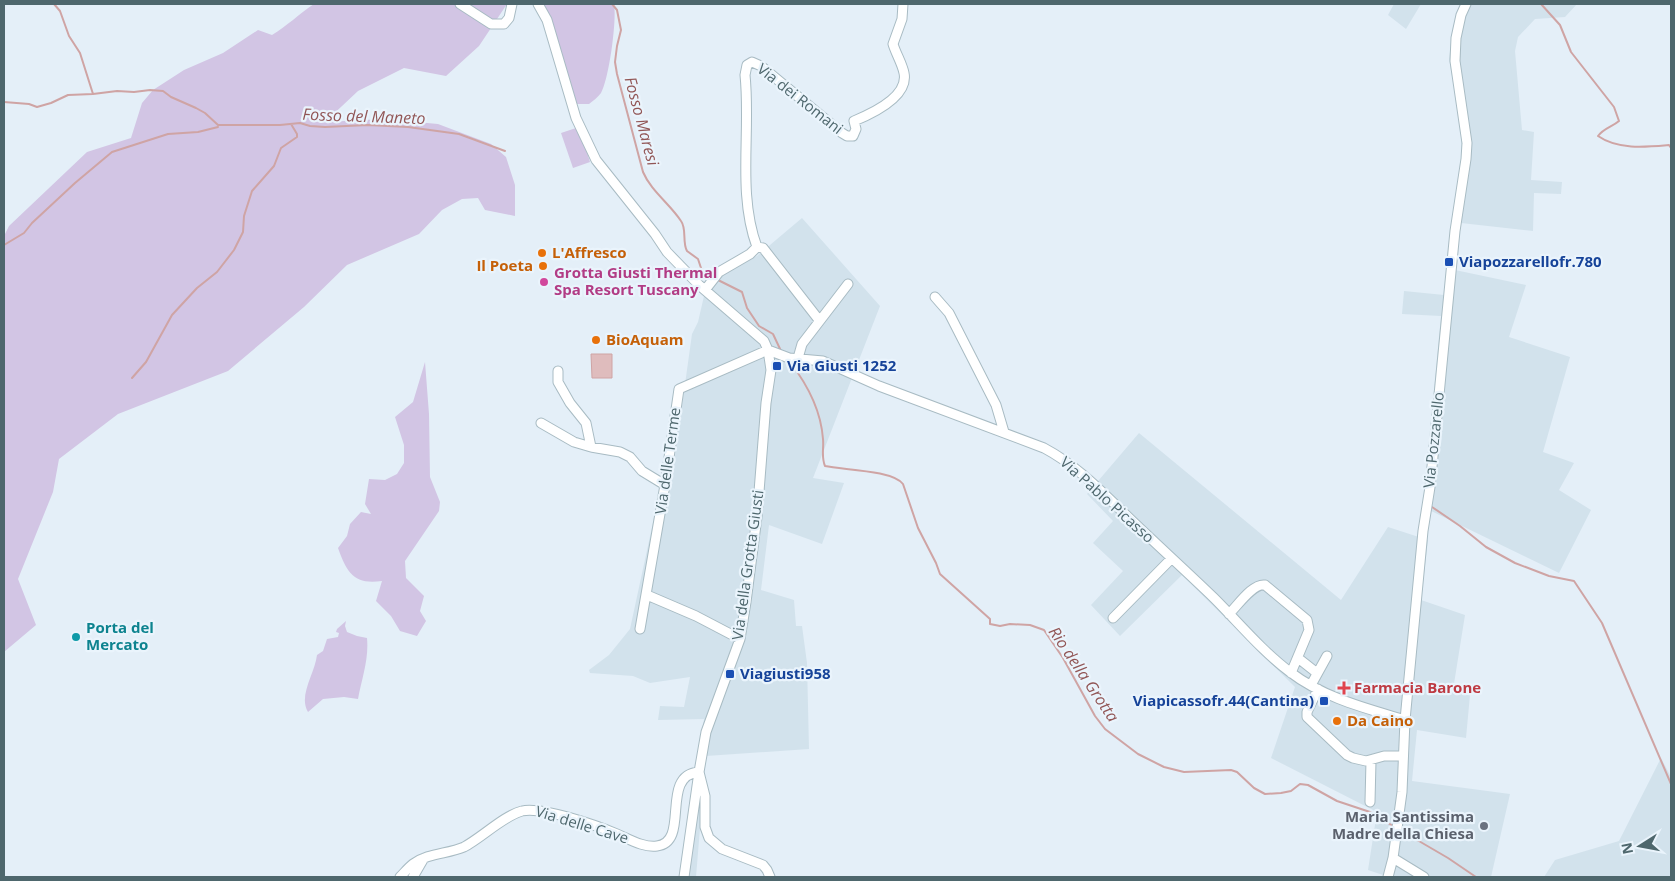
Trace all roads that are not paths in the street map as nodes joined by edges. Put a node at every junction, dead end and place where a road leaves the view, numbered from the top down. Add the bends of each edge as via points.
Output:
1 (460, 4) edge
2 (512, 4) edge
3 (538, 4) edge
4 (903, 4) edge
5 (1466, 4) edge
6 (757, 248) junction
7 (848, 284) dead end
8 (705, 290) junction
9 (936, 297) dead end
10 (819, 320) junction
11 (768, 350) junction
12 (789, 357) junction
13 (558, 371) dead end
14 (541, 423) dead end
15 (1004, 432) junction
16 (591, 447) junction
17 (666, 485) junction
18 (1171, 559) junction
19 (647, 595) junction
20 (1229, 614) junction
21 (1113, 618) dead end
22 (640, 629) dead end
23 (740, 639) junction
24 (1326, 656) dead end
25 (1298, 658) junction
26 (1291, 673) junction
27 (1318, 673) junction
28 (1315, 687) junction
29 (1405, 720) junction
30 (1403, 756) junction
31 (1371, 761) junction
32 (698, 772) junction
33 (1370, 802) dead end
34 (424, 858) junction
35 (1393, 858) junction
36 (400, 877) edge
37 (414, 877) edge
38 (684, 877) edge
39 (770, 877) edge
40 (1388, 877) edge
41 (1424, 877) edge

1 - 2 street via 491,24 504,24
3 - 8 street via 547,20 576,118 596,160 667,252
4 - 6 street, Via dei Romani via 902,19 893,44 905,80 896,97 854,121 856,129 853,136 842,134 761,66 752,62 747,66 746,186 752,236
5 - 29 street, Via Pozzarello via 1456,38 1455,61 1467,143 1466,159 1455,231
6 - 8 street via 719,272
6 - 10 street via 763,248
7 - 10 street
8 - 11 street via 764,341
9 - 15 street via 949,314 996,405
10 - 12 street
11 - 12 street, Via Pablo Picasso
11 - 17 street, Via delle Terme via 679,388
11 - 23 street, Via della Grotta Giusti via 771,370 757,517
12 - 15 street, Via Pablo Picasso via 823,361 879,386
13 - 16 street via 558,382 586,423
14 - 16 street via 574,442
15 - 18 street, Via Pablo Picasso via 1044,448 1072,465
16 - 17 street via 630,457 642,470
17 - 19 street, Via delle Terme
18 - 20 street, Via Pablo Picasso
18 - 21 street
19 - 22 street, Via delle Terme
19 - 23 street
20 - 25 street via 1254,587 1266,585 1308,623 1308,635
20 - 26 street, Via Pablo Picasso
23 - 32 street, Via della Grotta Giusti via 710,720
24 - 27 street
25 - 26 street
25 - 27 street
26 - 28 street, Via Pablo Picasso
27 - 28 street
28 - 29 street, Via Pablo Picasso via 1342,701
28 - 31 street via 1307,712 1310,722 1347,755
29 - 30 street, Via Pozzarello
30 - 31 street via 1384,756
30 - 35 street, Via Pozzarello via 1402,792
31 - 33 street
32 - 34 street, Via delle Cave via 689,773 682,780 672,837 659,846 642,845 602,828 532,809 520,811 463,847
32 - 38 street, Via della Grotta Giusti
32 - 39 street via 709,838 722,849 763,865
34 - 36 street, Via delle Cave
34 - 37 street
35 - 40 street, Via Pozzarello
35 - 41 street

